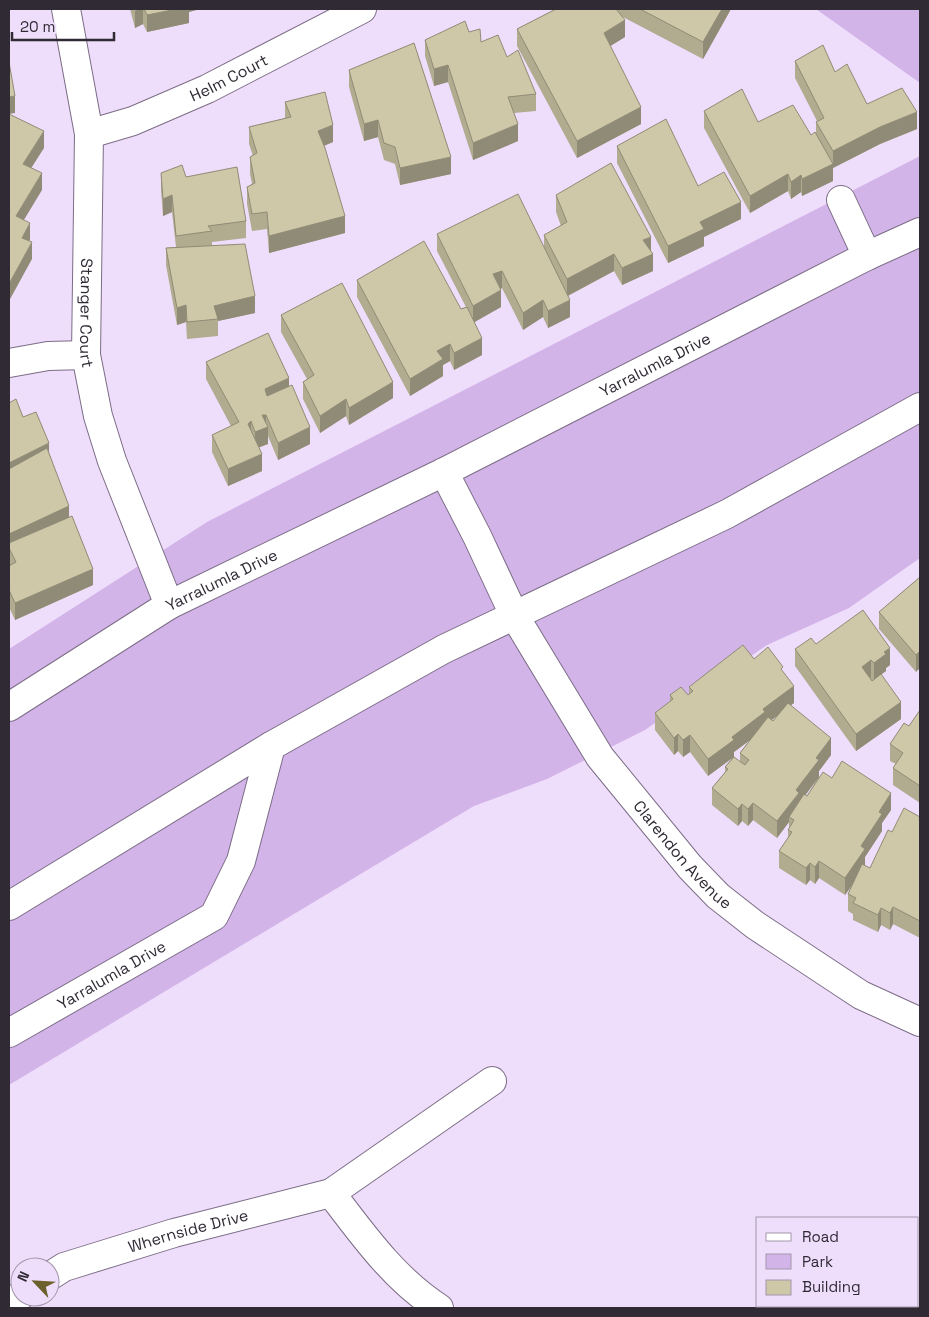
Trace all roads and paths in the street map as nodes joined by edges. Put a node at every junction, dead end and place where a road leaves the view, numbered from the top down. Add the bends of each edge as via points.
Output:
1 (66, 9) edge
2 (362, 9) edge
3 (89, 134) junction
4 (841, 200) dead end
5 (920, 232) edge
6 (867, 256) junction
7 (86, 355) junction
8 (9, 363) edge
9 (920, 408) edge
10 (444, 472) junction
11 (169, 605) junction
12 (514, 615) junction
13 (9, 708) edge
14 (271, 746) junction
15 (9, 906) edge
16 (920, 1022) edge
17 (9, 1033) edge
18 (492, 1081) dead end
19 (331, 1193) junction
20 (60, 1270) edge
21 (439, 1308) edge

1 - 3 street, Stanger Court
2 - 3 street, Helm Court via 207,90 133,121
3 - 7 street, Stanger Court
4 - 6 street
5 - 6 street, Yarralumla Drive
6 - 10 street, Yarralumla Drive
7 - 8 street via 48,356
7 - 11 street, Stanger Court via 98,416 112,461
9 - 12 street via 727,514
10 - 11 street, Yarralumla Drive
10 - 12 street
11 - 13 street, Yarralumla Drive
12 - 14 street via 444,649
12 - 16 street, Clarendon Avenue via 600,757 690,867 718,896 754,925 861,995
14 - 15 street
14 - 17 street, Yarralumla Drive via 240,861 214,916
18 - 19 street, Whernside Drive
19 - 20 street, Whernside Drive via 174,1233
19 - 21 street via 381,1257 423,1298

